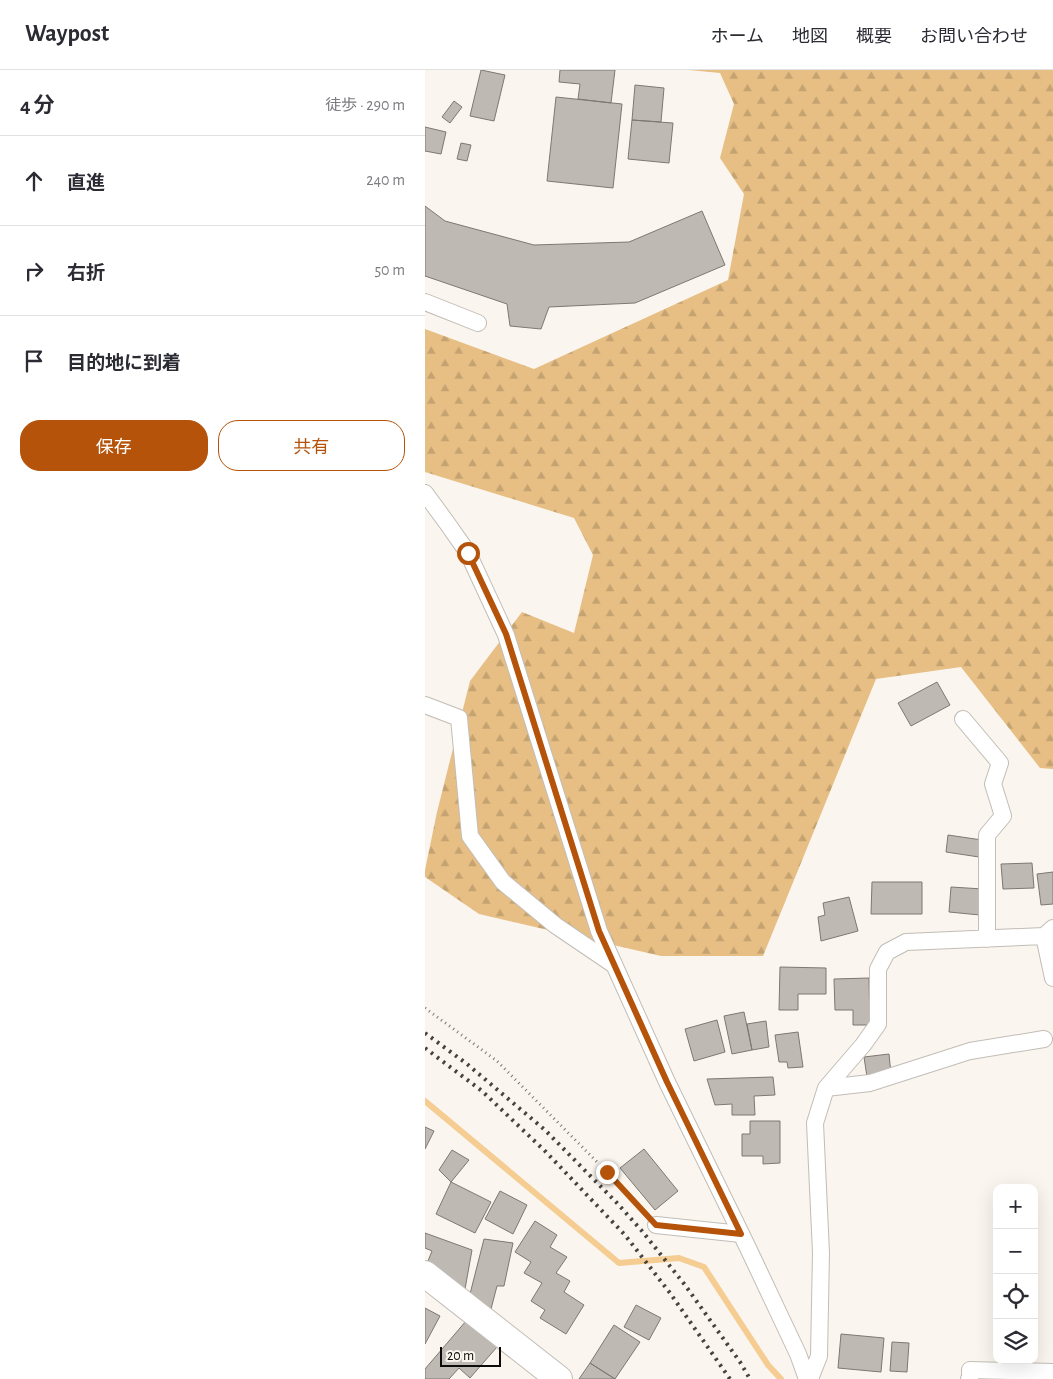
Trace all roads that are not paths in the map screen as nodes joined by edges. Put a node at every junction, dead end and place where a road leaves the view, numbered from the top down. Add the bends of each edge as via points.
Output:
1 (425, 302) edge
2 (478, 323) dead end
3 (425, 493) edge
4 (425, 705) edge
5 (963, 719) dead end
6 (1049, 932) edge
7 (987, 939) junction
8 (613, 965) junction
9 (1053, 978) edge
10 (1044, 1039) dead end
11 (827, 1088) junction
12 (656, 1225) road end
13 (741, 1234) junction
14 (425, 1274) edge
15 (1053, 1372) edge
16 (559, 1379) edge
17 (808, 1379) edge
18 (969, 1379) edge

1 - 2 street
3 - 8 street via 468,553 506,634 599,931
4 - 8 street via 459,718 470,836 503,882 555,925
5 - 7 street via 1000,763 993,784 1003,816 987,834
6 - 7 street
6 - 9 street
7 - 11 street via 906,942 887,952 878,968 878,1024
8 - 13 street
10 - 11 street via 970,1051 870,1083
11 - 17 street via 815,1123 821,1253 819,1356
12 - 13 street
13 - 17 street
14 - 16 main road
15 - 18 street via 970,1370

